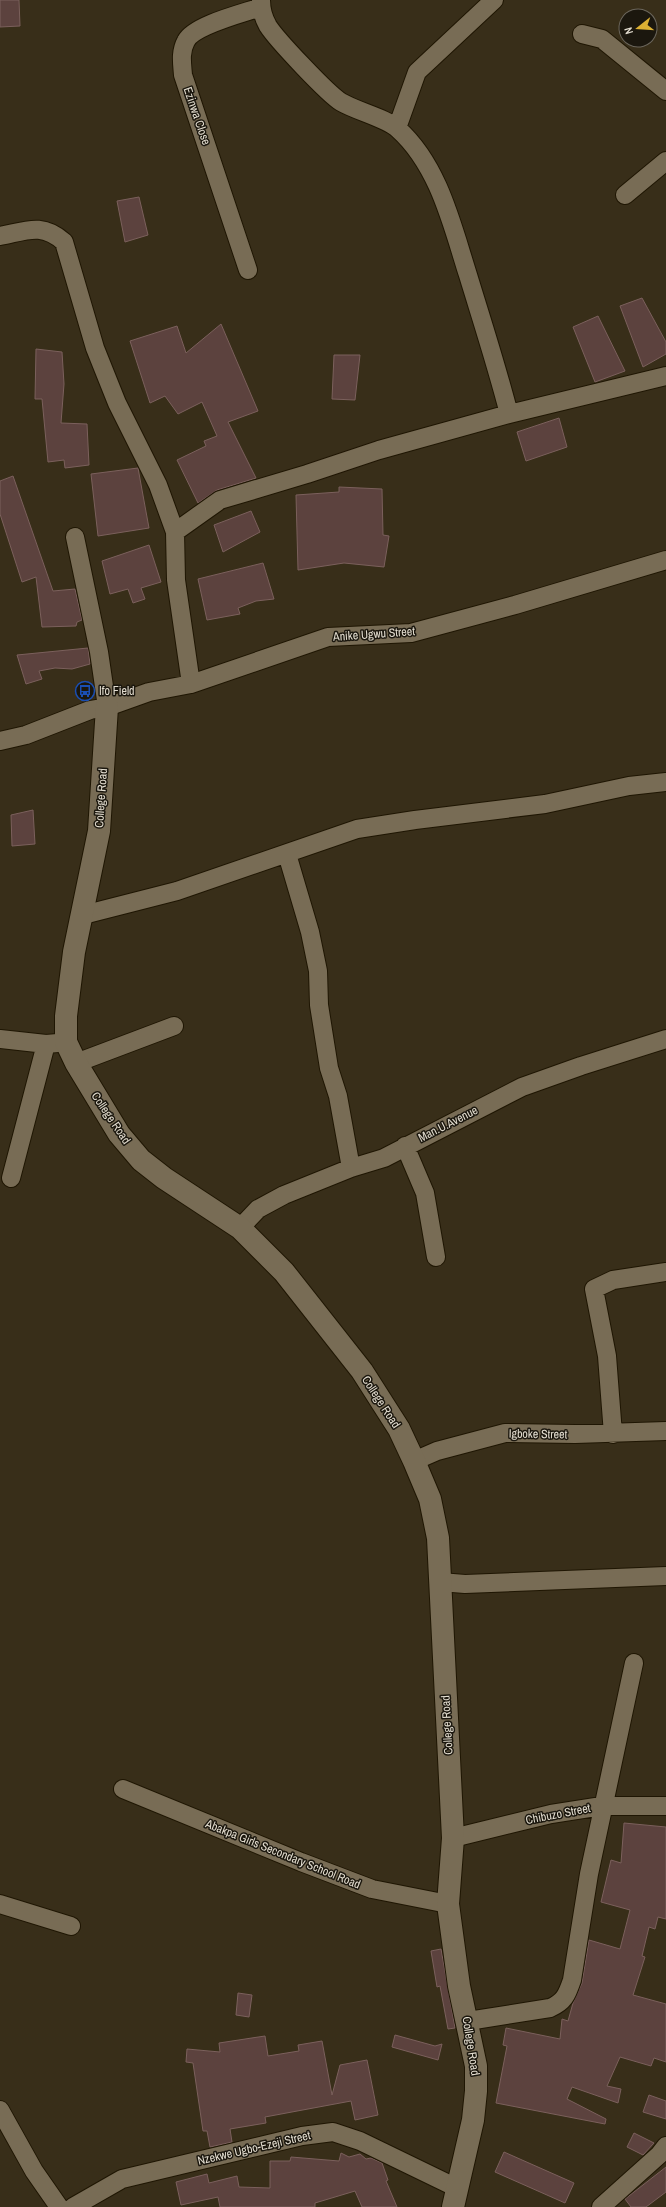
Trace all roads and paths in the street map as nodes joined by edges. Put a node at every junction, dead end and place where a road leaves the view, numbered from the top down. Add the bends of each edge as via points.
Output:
1 (494, 0) edge
2 (261, 4) edge
3 (582, 34) dead end
4 (666, 91) edge
5 (397, 128) junction
6 (666, 161) edge
7 (625, 195) dead end
8 (0, 236) edge
9 (248, 270) dead end
10 (666, 376) edge
11 (509, 414) junction
12 (175, 532) junction
13 (75, 537) dead end
14 (666, 560) edge
15 (191, 684) junction
16 (107, 707) junction
17 (0, 741) edge
18 (666, 782) edge
19 (287, 854) junction
20 (83, 915) junction
21 (174, 1026) dead end
22 (0, 1039) edge
23 (666, 1039) edge
24 (56, 1043) junction
25 (76, 1063) junction
26 (405, 1146) junction
27 (351, 1168) junction
28 (11, 1178) dead end
29 (240, 1228) junction
30 (436, 1257) dead end
31 (666, 1272) edge
32 (666, 1431) edge
33 (613, 1434) junction
34 (414, 1461) junction
35 (666, 1576) edge
36 (440, 1582) junction
37 (634, 1663) dead end
38 (123, 1789) dead end
39 (602, 1806) junction
40 (666, 1806) edge
41 (453, 1838) junction
42 (0, 1904) edge
43 (448, 1904) junction
44 (71, 1926) dead end
45 (468, 2021) junction
46 (0, 2110) edge
47 (666, 2146) edge
48 (455, 2198) edge
49 (59, 2207) edge
50 (73, 2207) edge
51 (601, 2207) edge

1 - 5 street via 417,72
2 - 5 street via 268,26 340,102
2 - 9 street, Ezinwa Close via 205,26 186,40 181,54 183,75
3 - 4 street via 602,39
5 - 11 street via 424,160 450,220
6 - 7 street
8 - 12 street via 43,228 64,242 98,355 117,403 158,484
10 - 11 street
11 - 12 street via 386,448 220,500
12 - 15 street via 176,580
13 - 16 street via 99,652
14 - 15 street, Anike Ugwu Street via 411,633 328,637
15 - 16 street, Anike Ugwu Street via 149,692
16 - 17 street, Anike Ugwu Street via 90,710 26,735
16 - 20 main road, College Road via 99,831
18 - 19 street via 629,786 545,804 357,830
19 - 20 street via 177,891
19 - 27 street via 310,932 318,971 319,1005 329,1068 338,1096
20 - 24 main road, College Road via 74,952 66,1016
21 - 25 street
22 - 24 street
23 - 26 street, Man.U.Avenue via 522,1087
24 - 25 main road, College Road
24 - 28 street
25 - 29 main road, College Road via 119,1134 141,1160
26 - 27 street, Man.U.Avenue via 384,1158
26 - 30 street via 425,1193
27 - 29 street, Man.U.Avenue via 284,1195 258,1209
29 - 34 main road, College Road via 284,1272 362,1371 399,1429
31 - 33 street via 613,1280 594,1289 607,1356
32 - 33 street, Igboke Street
33 - 34 street, Igboke Street via 505,1432 437,1451
34 - 36 main road, College Road via 431,1507 438,1538
35 - 36 street via 465,1584
36 - 41 main road, College Road
37 - 39 street
38 - 43 street, Abakpa Girls Secondary School Road via 372,1889
39 - 40 street, Chibuzo Street
39 - 41 street, Chibuzo Street via 551,1814
39 - 45 street via 572,1980 561,2004
41 - 43 main road, College Road
42 - 44 street
43 - 45 main road, College Road via 459,1986
45 - 48 main road, College Road via 476,2066 476,2091 469,2141
46 - 49 street via 34,2171
47 - 51 street
48 - 50 street, Nzekwe Ugbo-Ezeji Street via 360,2141 333,2132 302,2136 122,2179

